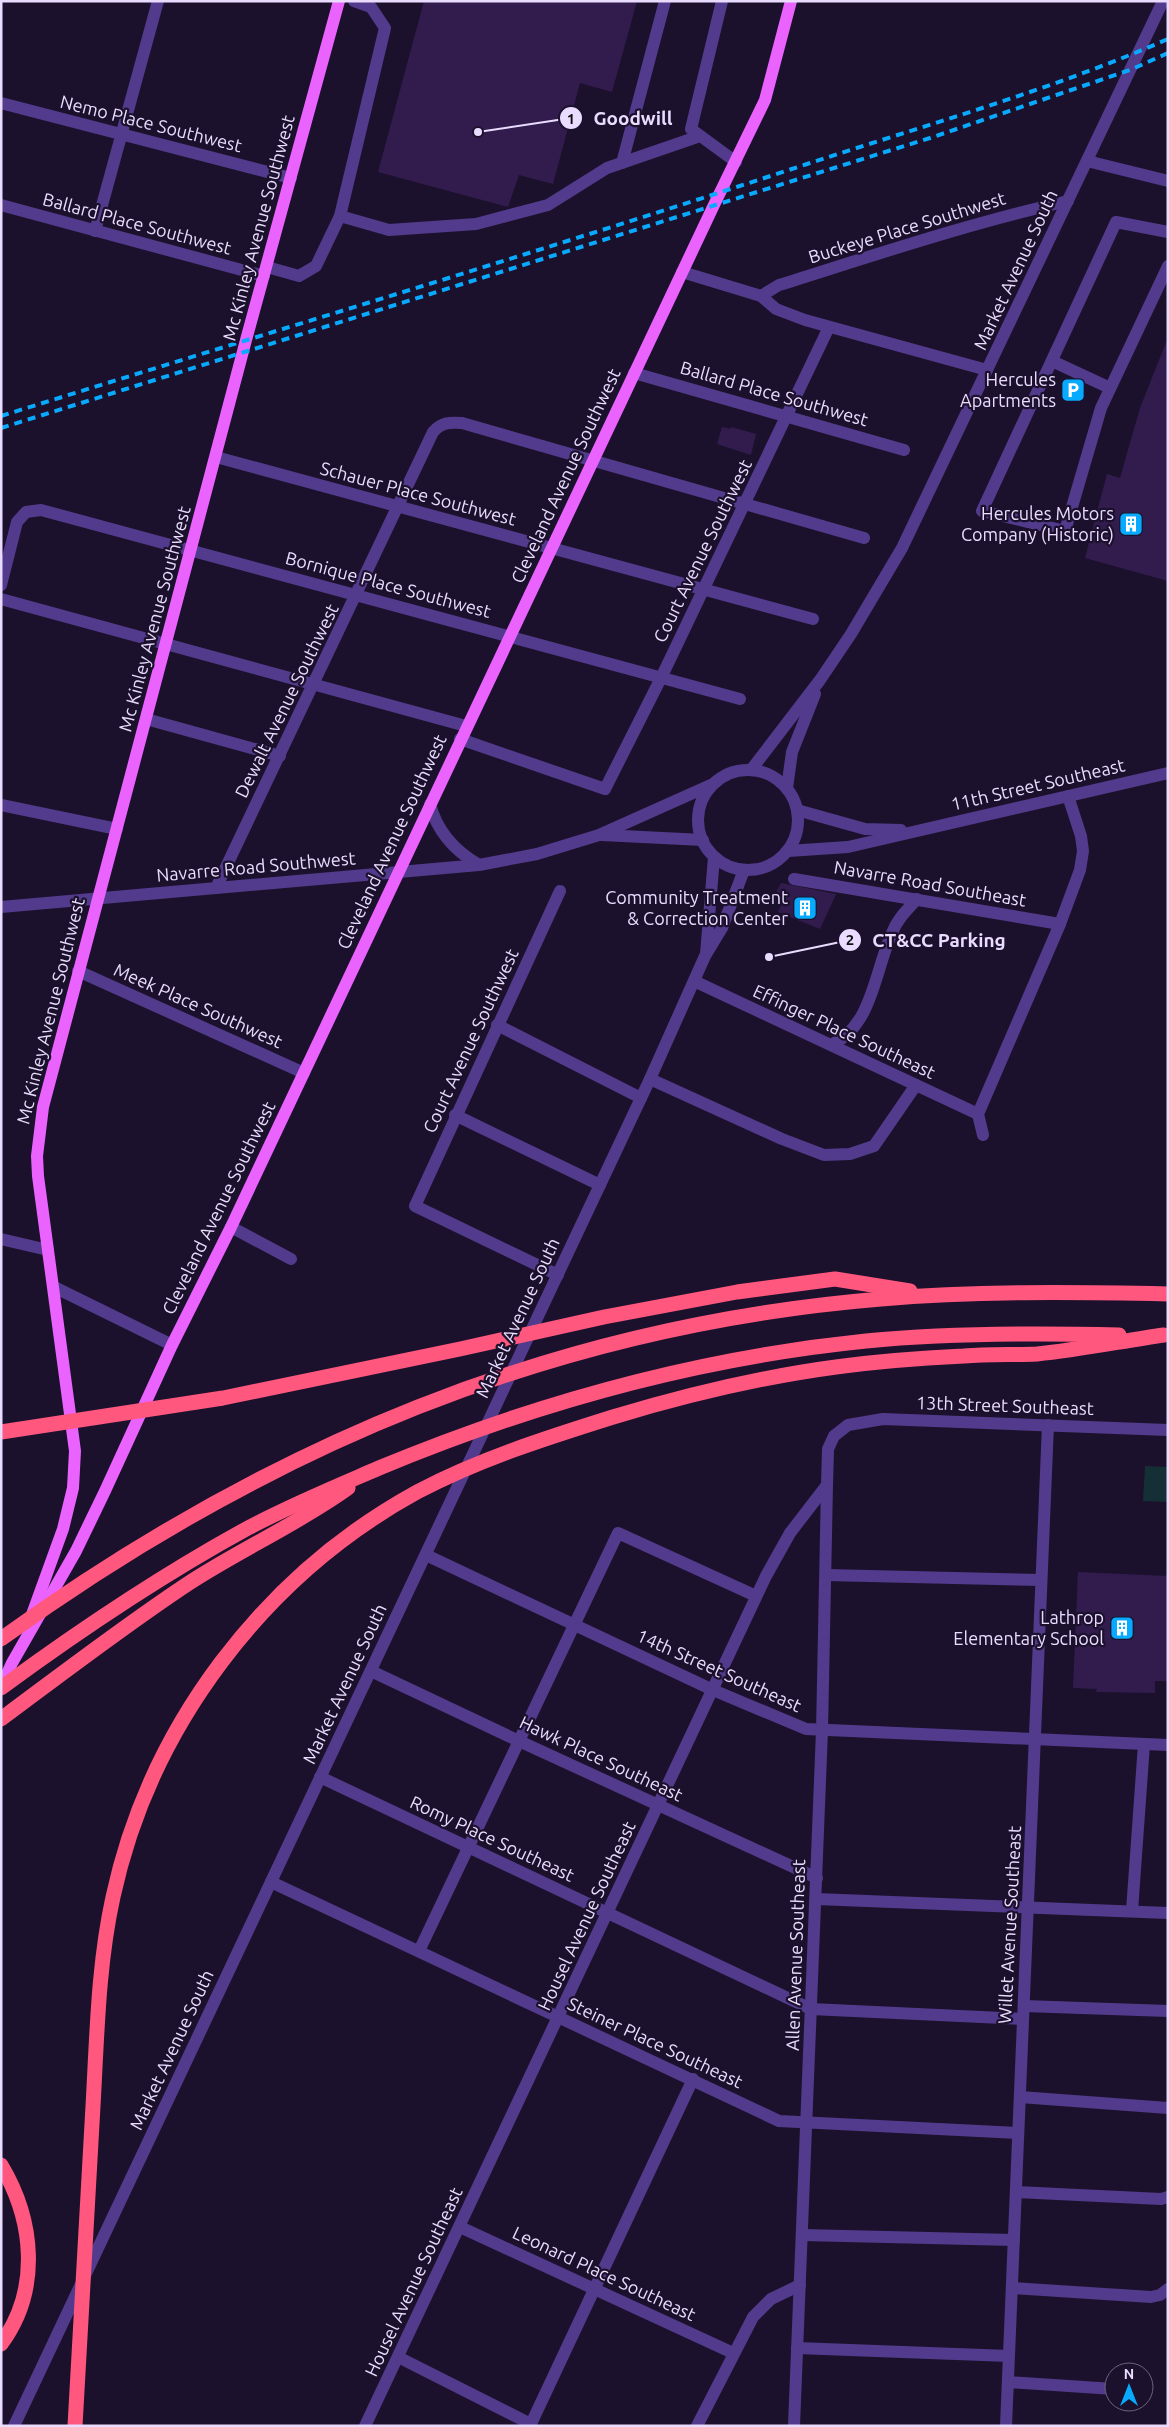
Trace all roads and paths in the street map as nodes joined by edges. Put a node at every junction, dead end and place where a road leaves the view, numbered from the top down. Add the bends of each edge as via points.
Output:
1 (158, 1) edge
2 (339, 1) edge
3 (354, 1) edge
4 (665, 1) edge
5 (722, 1) edge
6 (792, 1) edge
7 (1162, 1) edge
8 (1, 103) edge
9 (121, 134) junction
10 (700, 136) junction
11 (1087, 161) junction
12 (736, 162) junction
13 (622, 163) junction
14 (291, 178) junction
15 (1168, 181) edge
16 (1068, 201) junction
17 (1, 205) edge
18 (340, 216) junction
19 (95, 231) junction
20 (1168, 232) edge
21 (1168, 266) edge
22 (265, 272) junction
23 (682, 272) junction
24 (761, 296) junction
25 (829, 327) junction
26 (1052, 361) junction
27 (987, 370) junction
28 (634, 373) junction
29 (1110, 388) junction
30 (787, 415) junction
31 (904, 450) dead end
32 (216, 457) junction
33 (592, 460) junction
34 (744, 505) junction
35 (399, 507) junction
36 (864, 538) dead end
37 (551, 548) junction
38 (192, 549) junction
39 (1, 585) edge
40 (704, 589) junction
41 (358, 594) junction
42 (1, 599) edge
43 (813, 619) dead end
44 (509, 636) junction
45 (166, 642) junction
46 (661, 678) junction
47 (820, 680) junction
48 (315, 684) junction
49 (740, 699) dead end
50 (146, 719) junction
51 (466, 726) junction
52 (460, 740) junction
53 (280, 756) junction
54 (751, 770) junction
55 (1168, 773) edge
56 (712, 784) junction
57 (787, 788) junction
58 (1068, 796) junction
59 (430, 804) junction
60 (1, 805) edge
61 (797, 810) junction
62 (117, 829) junction
63 (916, 831) junction
64 (599, 835) junction
65 (703, 840) junction
66 (788, 851) junction
67 (714, 857) junction
68 (479, 865) junction
69 (744, 870) junction
70 (398, 872) junction
71 (794, 879) dead end
72 (216, 888) junction
73 (560, 891) dead end
74 (917, 899) junction
75 (97, 900) junction
76 (1, 907) edge
77 (1060, 924) junction
78 (706, 956) junction
79 (78, 971) junction
80 (694, 980) junction
81 (497, 1025) junction
82 (831, 1045) junction
83 (304, 1073) junction
84 (650, 1079) junction
85 (916, 1085) junction
86 (641, 1098) junction
87 (978, 1114) junction
88 (455, 1115) junction
89 (983, 1135) dead end
90 (600, 1185) junction
91 (230, 1227) junction
92 (1, 1239) edge
93 (48, 1250) junction
94 (291, 1259) dead end
95 (558, 1275) junction
96 (54, 1287) junction
97 (1166, 1294) edge
98 (941, 1296) junction
99 (1166, 1335) edge
100 (172, 1345) junction
101 (1048, 1425) junction
102 (1168, 1430) edge
103 (1, 1432) edge
104 (372, 1471) junction
105 (827, 1486) junction
106 (426, 1555) junction
107 (826, 1575) junction
108 (1041, 1580) junction
109 (756, 1596) junction
110 (574, 1624) junction
111 (1, 1639) edge
112 (12, 1663) junction
113 (371, 1671) junction
114 (1, 1688) edge
115 (713, 1690) junction
116 (1, 1719) edge
117 (822, 1732) junction
118 (1036, 1740) junction
119 (518, 1741) junction
120 (1144, 1744) junction
121 (1168, 1744) edge
122 (320, 1777) junction
123 (658, 1805) junction
124 (468, 1847) junction
125 (817, 1878) junction
126 (271, 1882) junction
127 (816, 1899) junction
128 (1028, 1907) junction
129 (1132, 1911) junction
130 (608, 1913) junction
131 (1168, 1913) edge
132 (419, 1951) junction
133 (811, 2009) junction
134 (1168, 2011) edge
135 (1024, 2012) junction
136 (558, 2017) junction
137 (694, 2079) junction
138 (1020, 2097) junction
139 (1168, 2108) edge
140 (807, 2123) junction
141 (1018, 2133) junction
142 (1, 2165) edge
143 (1016, 2192) junction
144 (1168, 2197) edge
145 (460, 2226) junction
146 (802, 2235) junction
147 (1014, 2240) junction
148 (800, 2285) junction
149 (595, 2288) junction
150 (1012, 2288) junction
151 (1168, 2289) edge
152 (1, 2344) edge
153 (797, 2348) junction
154 (733, 2353) junction
155 (1009, 2356) junction
156 (398, 2357) junction
157 (1008, 2382) junction
158 (1104, 2388) edge
159 (531, 2425) edge
160 (14, 2426) edge
161 (75, 2426) edge
162 (365, 2426) edge
163 (697, 2426) edge
164 (794, 2426) edge
165 (1006, 2426) edge

1 - 9 street
2 - 14 main road, Mc Kinley Avenue Southwest
3 - 18 street, Ballard Place Southwest via 371,7 385,28
4 - 13 street
5 - 10 street via 691,129
6 - 12 main road, Cleveland Avenue Southwest via 765,100
7 - 11 street, Market Avenue South
8 - 9 street, Nemo Place Southwest
9 - 14 street, Nemo Place Southwest
9 - 19 street
10 - 12 street
10 - 13 street
11 - 15 street
11 - 16 street, Market Avenue South
12 - 23 main road, Cleveland Avenue Southwest
13 - 18 street via 607,168 548,205 476,224 390,230
14 - 22 main road, Mc Kinley Avenue Southwest
16 - 24 street, Buckeye Place Southwest via 1010,214 916,242 779,285
16 - 27 street, Market Avenue South
17 - 19 street, Ballard Place Southwest
18 - 22 street, Ballard Place Southwest via 316,266 299,276
19 - 22 street, Ballard Place Southwest
20 - 26 street via 1116,222
21 - 29 street
22 - 32 main road, Mc Kinley Avenue Southwest
23 - 24 street
23 - 28 main road, Cleveland Avenue Southwest
24 - 25 street via 776,310
25 - 27 street
25 - 30 street, Court Avenue Southwest
26 - 29 street
26 - 29 street via 982,512 1065,531 1101,408
27 - 47 street, Market Avenue South via 902,548
28 - 30 street, Ballard Place Southwest
28 - 33 main road, Cleveland Avenue Southwest
30 - 31 street, Ballard Place Southwest
30 - 34 street, Court Avenue Southwest
32 - 35 street, Schauer Place Southwest
32 - 38 main road, Mc Kinley Avenue Southwest
33 - 34 street
33 - 35 street, Dewalt Avenue Southwest via 462,423 444,423 433,432
33 - 37 main road, Cleveland Avenue Southwest
34 - 36 street
34 - 40 street, Court Avenue Southwest
35 - 37 street, Schauer Place Southwest
35 - 41 street, Dewalt Avenue Southwest
37 - 40 street, Schauer Place Southwest
37 - 44 main road, Cleveland Avenue Southwest
38 - 39 street, Bornique Place Southwest via 42,510 26,512 17,522
38 - 41 street, Bornique Place Southwest
38 - 45 main road, Mc Kinley Avenue Southwest
40 - 43 street, Schauer Place Southwest
40 - 46 street, Court Avenue Southwest
41 - 44 street, Bornique Place Southwest
41 - 48 street, Dewalt Avenue Southwest
42 - 45 street
44 - 46 street, Bornique Place Southwest
44 - 51 main road, Cleveland Avenue Southwest
45 - 48 street
45 - 50 main road, Mc Kinley Avenue Southwest
46 - 49 street, Bornique Place Southwest
46 - 52 street, Court Avenue Southwest via 605,789
47 - 54 street, Market Avenue South
47 - 57 street, Market Avenue South via 792,752
48 - 51 street
48 - 53 street, Dewalt Avenue Southwest
50 - 53 street
50 - 62 main road, Mc Kinley Avenue Southwest
51 - 52 main road, Cleveland Avenue Southwest
52 - 59 main road, Cleveland Avenue Southwest
53 - 72 street, Dewalt Avenue Southwest
54 - 56 street via 726,774
54 - 57 street via 775,777
55 - 58 street, 11th Street Southeast
56 - 64 street, Navarre Road Southwest
56 - 65 street via 698,813 698,829
57 - 61 street
58 - 63 street, 11th Street Southeast
58 - 77 street via 1080,832 1082,855 1079,875
59 - 68 street via 446,838
59 - 70 main road, Cleveland Avenue Southwest
60 - 62 street
61 - 63 street, 11th Street Southeast via 865,829
61 - 66 street via 796,836
62 - 75 main road, Mc Kinley Avenue Southwest
63 - 66 street, 11th Street Southeast via 848,847
64 - 65 street, Navarre Road Southwest
64 - 68 street, Navarre Road Southwest via 537,854
65 - 67 street
66 - 69 street via 775,862
67 - 69 street via 728,866
67 - 78 street, Market Avenue South
68 - 70 street, Navarre Road Southwest
69 - 78 street, Market Avenue South via 722,928
70 - 72 street, Navarre Road Southwest
70 - 83 main road, Cleveland Avenue Southwest
71 - 74 street, Navarre Road Southeast
72 - 75 street, Navarre Road Southwest
73 - 81 street, Court Avenue Southwest
74 - 77 street, Navarre Road Southeast
74 - 82 street via 893,930 859,1019 847,1035
75 - 76 street, Navarre Road Southwest
75 - 79 main road, Mc Kinley Avenue Southwest
77 - 87 street
78 - 80 street, Market Avenue South
79 - 83 street, Meek Place Southwest
79 - 93 main road, Mc Kinley Avenue Southwest via 39,1132 38,1176
80 - 82 street, Effinger Place Southeast
80 - 84 street, Market Avenue South
81 - 86 street
81 - 88 street, Court Avenue Southwest
82 - 85 street, Effinger Place Southeast
83 - 91 main road, Cleveland Avenue Southwest
84 - 85 street via 824,1155 850,1154 874,1146
84 - 86 street, Market Avenue South
85 - 87 street, Effinger Place Southeast
86 - 90 street, Market Avenue South
87 - 89 street
88 - 90 street
88 - 95 street, Court Avenue Southwest via 415,1206
90 - 95 street, Market Avenue South
91 - 94 street
91 - 100 main road, Cleveland Avenue Southwest
92 - 93 street
93 - 96 main road, Mc Kinley Avenue Southwest
95 - 106 street, Market Avenue South
96 - 100 street
96 - 112 main road, Mc Kinley Avenue Southwest via 75,1451 73,1488 49,1571
97 - 98 highway
98 - 103 highway via 835,1279 737,1292 223,1398
98 - 111 highway via 880,1299 699,1324 590,1349 435,1399 283,1467 178,1523
99 - 104 highway via 989,1335 867,1341 811,1348 697,1368 566,1401 514,1417
99 - 161 highway via 1039,1354 909,1359 836,1367 769,1378 664,1403 550,1436 452,1475 380,1514 316,1561 290,1585 253,1622 224,1658 173,1737 131,1834 114,1894 106,1932
100 - 112 main road, Cleveland Avenue Southwest via 76,1551
101 - 102 street, 13th Street Southeast
101 - 105 street, 13th Street Southeast via 859,1422 842,1428 834,1436 828,1449
101 - 108 street, Willet Avenue Southeast
104 - 114 highway via 311,1497 184,1564
104 - 116 highway via 320,1508 255,1542 188,1584
105 - 107 street, Allen Avenue Southeast
105 - 109 street, Housel Avenue Southeast via 787,1538
106 - 110 street, 14th Street Southeast
106 - 113 street, Market Avenue South
107 - 108 street
107 - 117 street, Allen Avenue Southeast
108 - 118 street, Willet Avenue Southeast
109 - 110 street via 618,1533
109 - 115 street, Housel Avenue Southeast
110 - 115 street, 14th Street Southeast
110 - 119 street
112 - 114 main road, Cleveland Avenue Southwest
113 - 119 street, Hawk Place Southeast
113 - 122 street, Market Avenue South
115 - 117 street, 14th Street Southeast via 785,1722
115 - 123 street, Housel Avenue Southeast
117 - 118 street, 14th Street Southeast
117 - 125 street, Allen Avenue Southeast
118 - 120 street, 14th Street Southeast
118 - 128 street, Willet Avenue Southeast
119 - 123 street, Hawk Place Southeast
119 - 124 street
120 - 121 street, 14th Street Southeast
120 - 129 street
122 - 124 street, Romy Place Southeast
122 - 126 street, Market Avenue South
123 - 125 street, Hawk Place Southeast
123 - 130 street, Housel Avenue Southeast
124 - 130 street, Romy Place Southeast
124 - 132 street
125 - 127 street, Allen Avenue Southeast
126 - 132 street, Steiner Place Southeast
126 - 160 street, Market Avenue South
127 - 128 street
127 - 133 street, Allen Avenue Southeast
128 - 129 street
128 - 135 street, Willet Avenue Southeast
129 - 131 street
130 - 133 street, Romy Place Southeast
130 - 136 street, Housel Avenue Southeast
132 - 136 street, Steiner Place Southeast
133 - 135 street
133 - 140 street, Allen Avenue Southeast
134 - 135 street
135 - 138 street, Willet Avenue Southeast
136 - 137 street, Steiner Place Southeast
136 - 145 street, Housel Avenue Southeast
137 - 140 street, Steiner Place Southeast via 779,2121
137 - 149 street
138 - 139 street
138 - 141 street, Willet Avenue Southeast
140 - 141 street, Steiner Place Southeast
140 - 146 street, Allen Avenue Southeast
141 - 143 street, Willet Avenue Southeast
142 - 152 highway via 23,2214 29,2248 27,2285 22,2304
143 - 144 street
143 - 147 street, Willet Avenue Southeast
145 - 149 street, Leonard Place Southeast
145 - 156 street, Housel Avenue Southeast
146 - 147 street
146 - 148 street, Allen Avenue Southeast
147 - 150 street, Willet Avenue Southeast
148 - 153 street, Allen Avenue Southeast
148 - 154 street via 776,2296 758,2310
149 - 154 street, Leonard Place Southeast
149 - 159 street
150 - 151 street via 1152,2297
150 - 155 street, Willet Avenue Southeast
153 - 155 street
153 - 164 street, Allen Avenue Southeast
154 - 163 street
155 - 157 street, Willet Avenue Southeast
156 - 159 street
156 - 162 street, Housel Avenue Southeast
157 - 158 street
157 - 165 street, Willet Avenue Southeast

